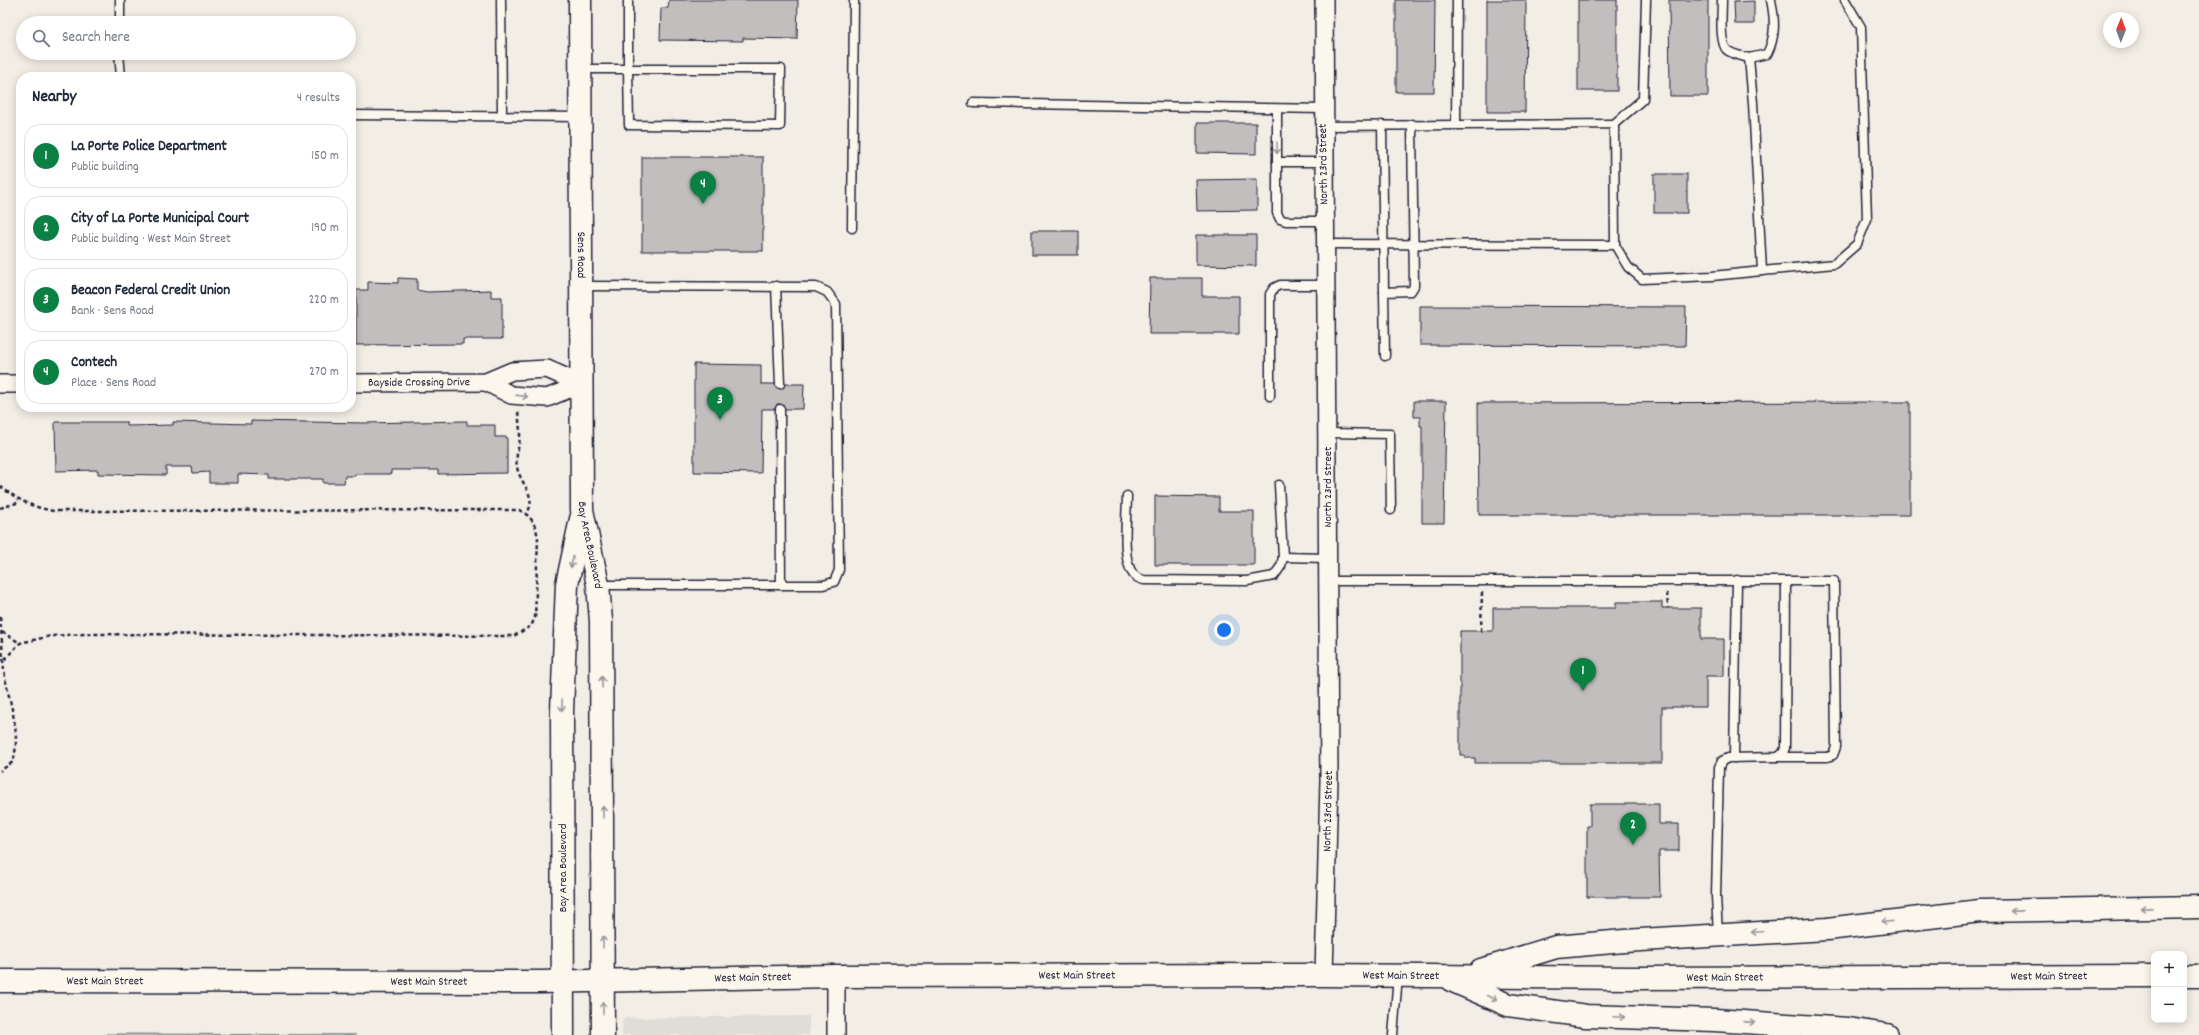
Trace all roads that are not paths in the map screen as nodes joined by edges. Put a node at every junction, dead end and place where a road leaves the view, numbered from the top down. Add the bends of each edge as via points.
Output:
1 (120, 0) edge
2 (501, 0) edge
3 (580, 0) edge
4 (628, 0) edge
5 (854, 0) edge
6 (1324, 0) edge
7 (1458, 0) edge
8 (1646, 0) edge
9 (1722, 0) edge
10 (1771, 0) edge
11 (1845, 0) edge
12 (120, 16) edge
13 (1749, 58) junction
14 (120, 60) edge
15 (580, 69) junction
16 (628, 69) junction
17 (121, 72) edge
18 (973, 103) dead end
19 (1277, 109) junction
20 (1323, 109) junction
21 (356, 115) edge
22 (502, 116) junction
23 (580, 116) junction
24 (1412, 124) junction
25 (1456, 124) junction
26 (1614, 124) junction
27 (1382, 125) junction
28 (1324, 126) junction
29 (1277, 162) junction
30 (1324, 162) junction
31 (1325, 221) junction
32 (852, 228) dead end
33 (1325, 244) junction
34 (1414, 244) junction
35 (1384, 245) junction
36 (1615, 245) junction
37 (1762, 271) junction
38 (1326, 285) junction
39 (580, 286) junction
40 (776, 286) junction
41 (1384, 292) junction
42 (1385, 356) dead end
43 (486, 382) junction
44 (356, 383) edge
45 (0, 384) edge
46 (16, 384) edge
47 (581, 384) junction
48 (780, 384) dead end
49 (1270, 396) dead end
50 (780, 409) dead end
51 (1327, 433) junction
52 (1279, 485) dead end
53 (1128, 496) dead end
54 (582, 510) junction
55 (1391, 510) dead end
56 (1283, 557) junction
57 (1328, 558) junction
58 (1737, 580) junction
59 (1328, 581) junction
60 (1786, 581) junction
61 (567, 584) junction
62 (598, 584) junction
63 (781, 586) junction
64 (1778, 757) junction
65 (1734, 758) junction
66 (2199, 907) edge
67 (1718, 934) junction
68 (1324, 975) junction
69 (836, 976) junction
70 (1398, 976) junction
71 (1452, 976) junction
72 (2151, 976) edge
73 (2187, 976) edge
74 (2199, 976) edge
75 (0, 981) edge
76 (602, 981) junction
77 (564, 982) junction
78 (563, 1035) edge
79 (603, 1035) edge
80 (836, 1035) edge
81 (1393, 1035) edge
82 (1887, 1035) edge

1 - 12 lane
2 - 22 lane
3 - 15 main road, Sens Road
4 - 16 lane
5 - 32 lane
6 - 20 street, North 23rd Street
7 - 25 lane
8 - 26 lane via 1643,99
9 - 13 lane via 1722,43 1732,54
10 - 13 lane via 1775,18 1773,42 1767,54
11 - 37 lane via 1861,27 1867,219 1857,244 1834,264
13 - 37 lane
14 - 17 lane
15 - 16 lane
15 - 23 main road, Sens Road
16 - 16 lane via 629,125 780,126 782,69
18 - 19 lane
19 - 20 lane
19 -> 29 lane
20 - 28 street, North 23rd Street
21 - 22 lane
22 - 23 lane
23 - 39 main road, Sens Road
24 - 25 lane
24 - 27 lane
24 - 34 lane
25 - 26 lane
26 - 36 lane
27 - 28 lane
27 - 35 lane
28 - 30 street, North 23rd Street
29 - 30 lane
29 - 31 lane via 1277,213 1280,219 1286,222
30 - 31 street, North 23rd Street
31 - 33 street, North 23rd Street
33 - 35 lane
33 - 38 street, North 23rd Street
34 - 35 lane
34 - 36 lane
34 - 41 lane via 1414,286 1411,291
35 - 41 lane
36 - 37 lane via 1628,267 1642,279
38 - 49 lane via 1280,286 1274,288 1270,294
38 - 51 street, North 23rd Street
39 - 40 lane
39 - 47 main road, Sens Road
40 - 48 lane
40 - 63 lane via 816,287 827,292 836,304 838,575 834,582 823,585
41 - 42 lane
43 - 44 street, Bayside Crossing Drive
43 - 47 street, Bayside Crossing Drive via 512,371 547,369
43 -> 47 street, Bayside Crossing Drive via 511,395 547,398
45 - 46 street
47 - 54 main road, Sens Road
50 - 63 lane
51 - 55 lane via 1390,434
51 - 57 street, North 23rd Street
52 - 56 lane
53 - 56 lane via 1126,549 1129,565 1137,578 1247,581 1266,579 1278,572
54 -> 61 main road, Bay Area Boulevard
54 - 62 main road, Bay Area Boulevard
56 - 57 lane
57 - 59 street, North 23rd Street
58 - 59 lane
58 - 60 lane
58 - 65 lane
59 - 68 street, North 23rd Street via 1329,780
60 - 64 lane via 1785,748
60 - 64 lane via 1834,580 1836,747 1833,754 1827,758
61 - 62 main road
61 -> 77 main road, Bay Area Boulevard via 562,712
62 - 63 lane
76 -> 62 main road, Bay Area Boulevard via 601,637
64 - 65 lane
65 - 67 lane via 1722,761 1718,779
66 -> 67 main road via 1980,911 1827,929
67 - 71 main road via 1556,947
68 - 69 main road, West Main Street
68 - 70 main road, West Main Street
69 - 76 main road, West Main Street
69 - 80 street
70 - 71 main road, West Main Street
70 - 81 lane
71 - 72 main road, West Main Street
71 -> 82 main road via 1508,1005 1586,1016 1715,1020 1848,1029
73 - 74 main road
75 - 77 main road, West Main Street
76 - 77 main road, West Main Street
79 -> 76 main road, Bay Area Boulevard
77 - 78 main road, Bay Area Boulevard

